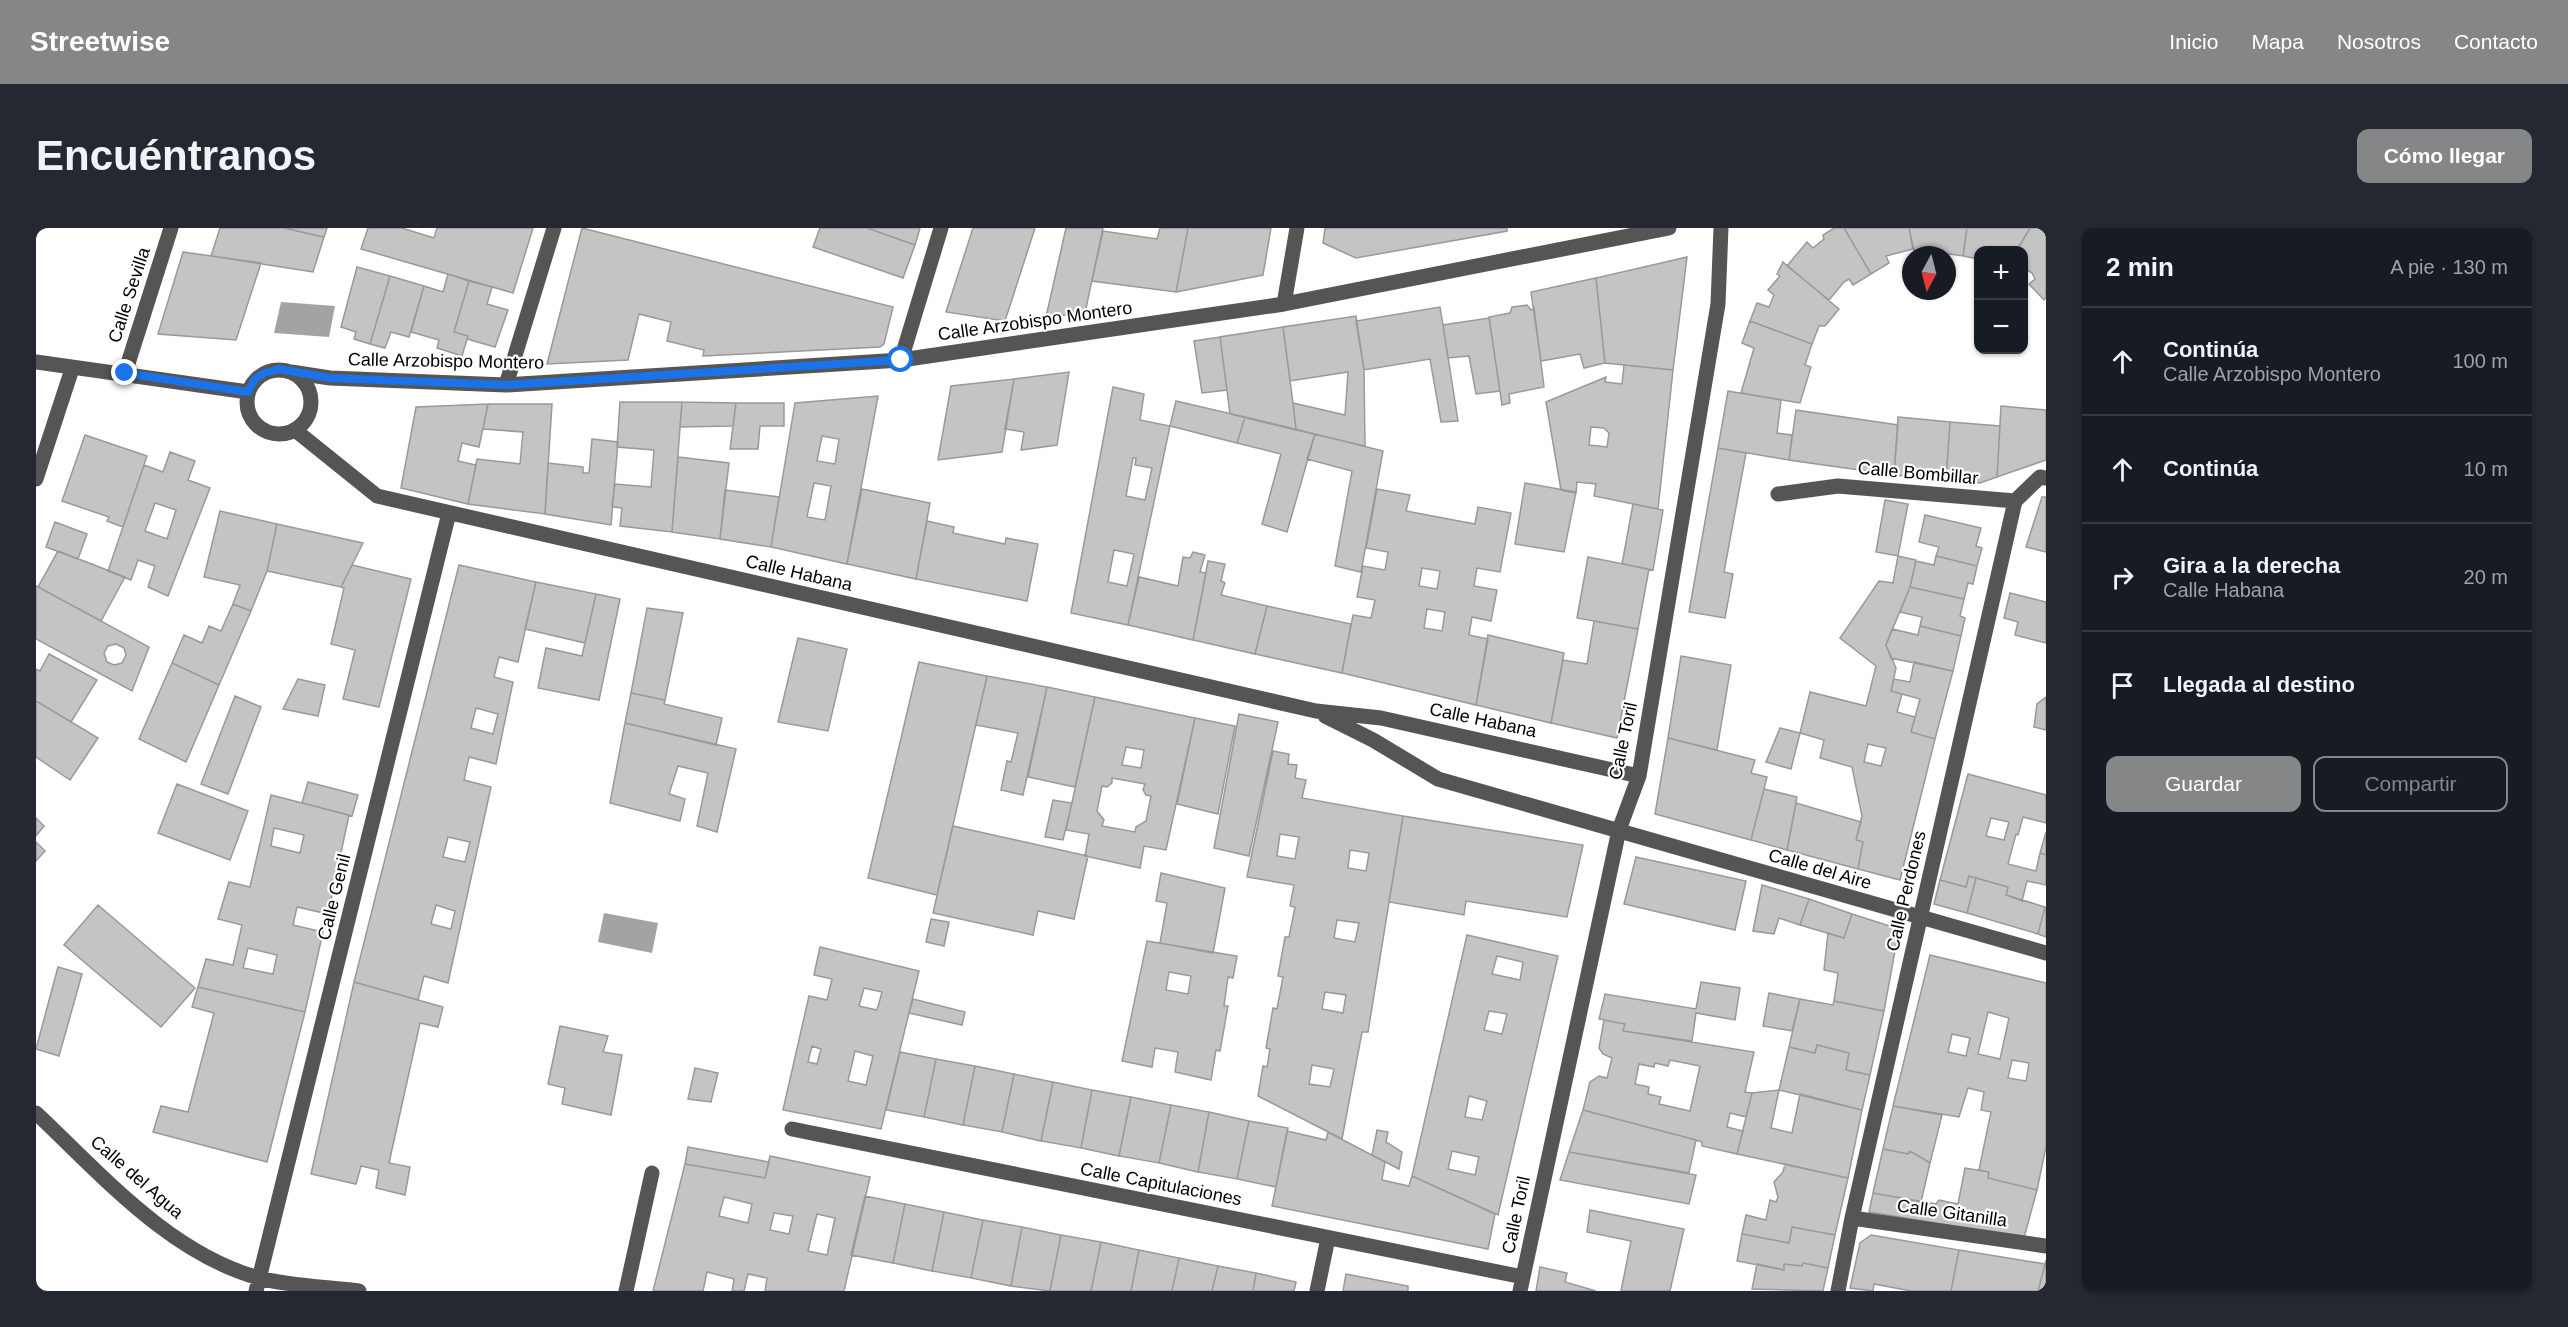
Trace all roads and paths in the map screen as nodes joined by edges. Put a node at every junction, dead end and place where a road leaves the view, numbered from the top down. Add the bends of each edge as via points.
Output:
1 (171, 228) edge
2 (554, 228) edge
3 (941, 228) edge
4 (1297, 228) edge
5 (1669, 228) edge
6 (1721, 228) edge
7 (1284, 304) junction
8 (901, 360) junction
9 (36, 362) edge
10 (72, 369) junction
11 (291, 372) junction
12 (125, 373) junction
13 (506, 385) junction
14 (248, 392) junction
15 (295, 430) junction
16 (2046, 478) edge
17 (36, 479) edge
18 (1778, 494) dead end
19 (2015, 501) junction
20 (449, 513) junction
21 (1316, 711) junction
22 (1639, 776) junction
23 (1619, 830) junction
24 (1920, 918) junction
25 (2046, 953) edge
26 (36, 1113) edge
27 (792, 1129) dead end
28 (652, 1173) dead end
29 (1852, 1218) junction
30 (1328, 1238) junction
31 (2046, 1246) edge
32 (1522, 1284) edge
33 (258, 1285) edge
34 (359, 1291) edge
35 (626, 1291) edge
36 (1317, 1291) edge
37 (1838, 1291) edge

1 - 12 street, Calle Sevilla
2 - 13 street
3 - 8 street
4 - 7 street
5 - 7 street, Calle Arzobispo Montero
6 - 22 street, Calle Toril via 1718,304
7 - 8 street, Calle Arzobispo Montero
8 - 13 street, Calle Arzobispo Montero
9 - 10 street
10 - 12 street
10 - 17 street
11 - 13 street, Calle Arzobispo Montero via 330,378
11 - 14 street via 279,369 264,373 254,380
11 - 15 street via 307,385 310,396 308,417
12 - 14 street
14 - 15 street via 248,414 255,423 278,434
15 - 20 street, Calle Habana via 377,496
16 - 19 street via 2040,477
18 - 19 street, Calle Bombillar via 1838,486
19 - 24 street, Calle Perdones
20 - 21 street, Calle Habana
20 - 33 street, Calle Genil
21 - 22 street, Calle Habana via 1381,718
21 - 23 street, Calle Habana via 1438,778
22 - 23 street, Calle Toril
23 - 24 street, Calle del Aire
23 - 32 street, Calle Toril
24 - 25 street, Calle del Aire
24 - 29 street, Calle Perdones
26 - 33 street, Calle del Agua via 141,1211 207,1258
27 - 30 street, Calle Capitulaciones
28 - 35 street
29 - 31 street, Calle Gitanilla
29 - 37 street, Calle Perdones
30 - 32 street, Calle Capitulaciones
30 - 36 street
33 - 34 street, Calle del Agua

